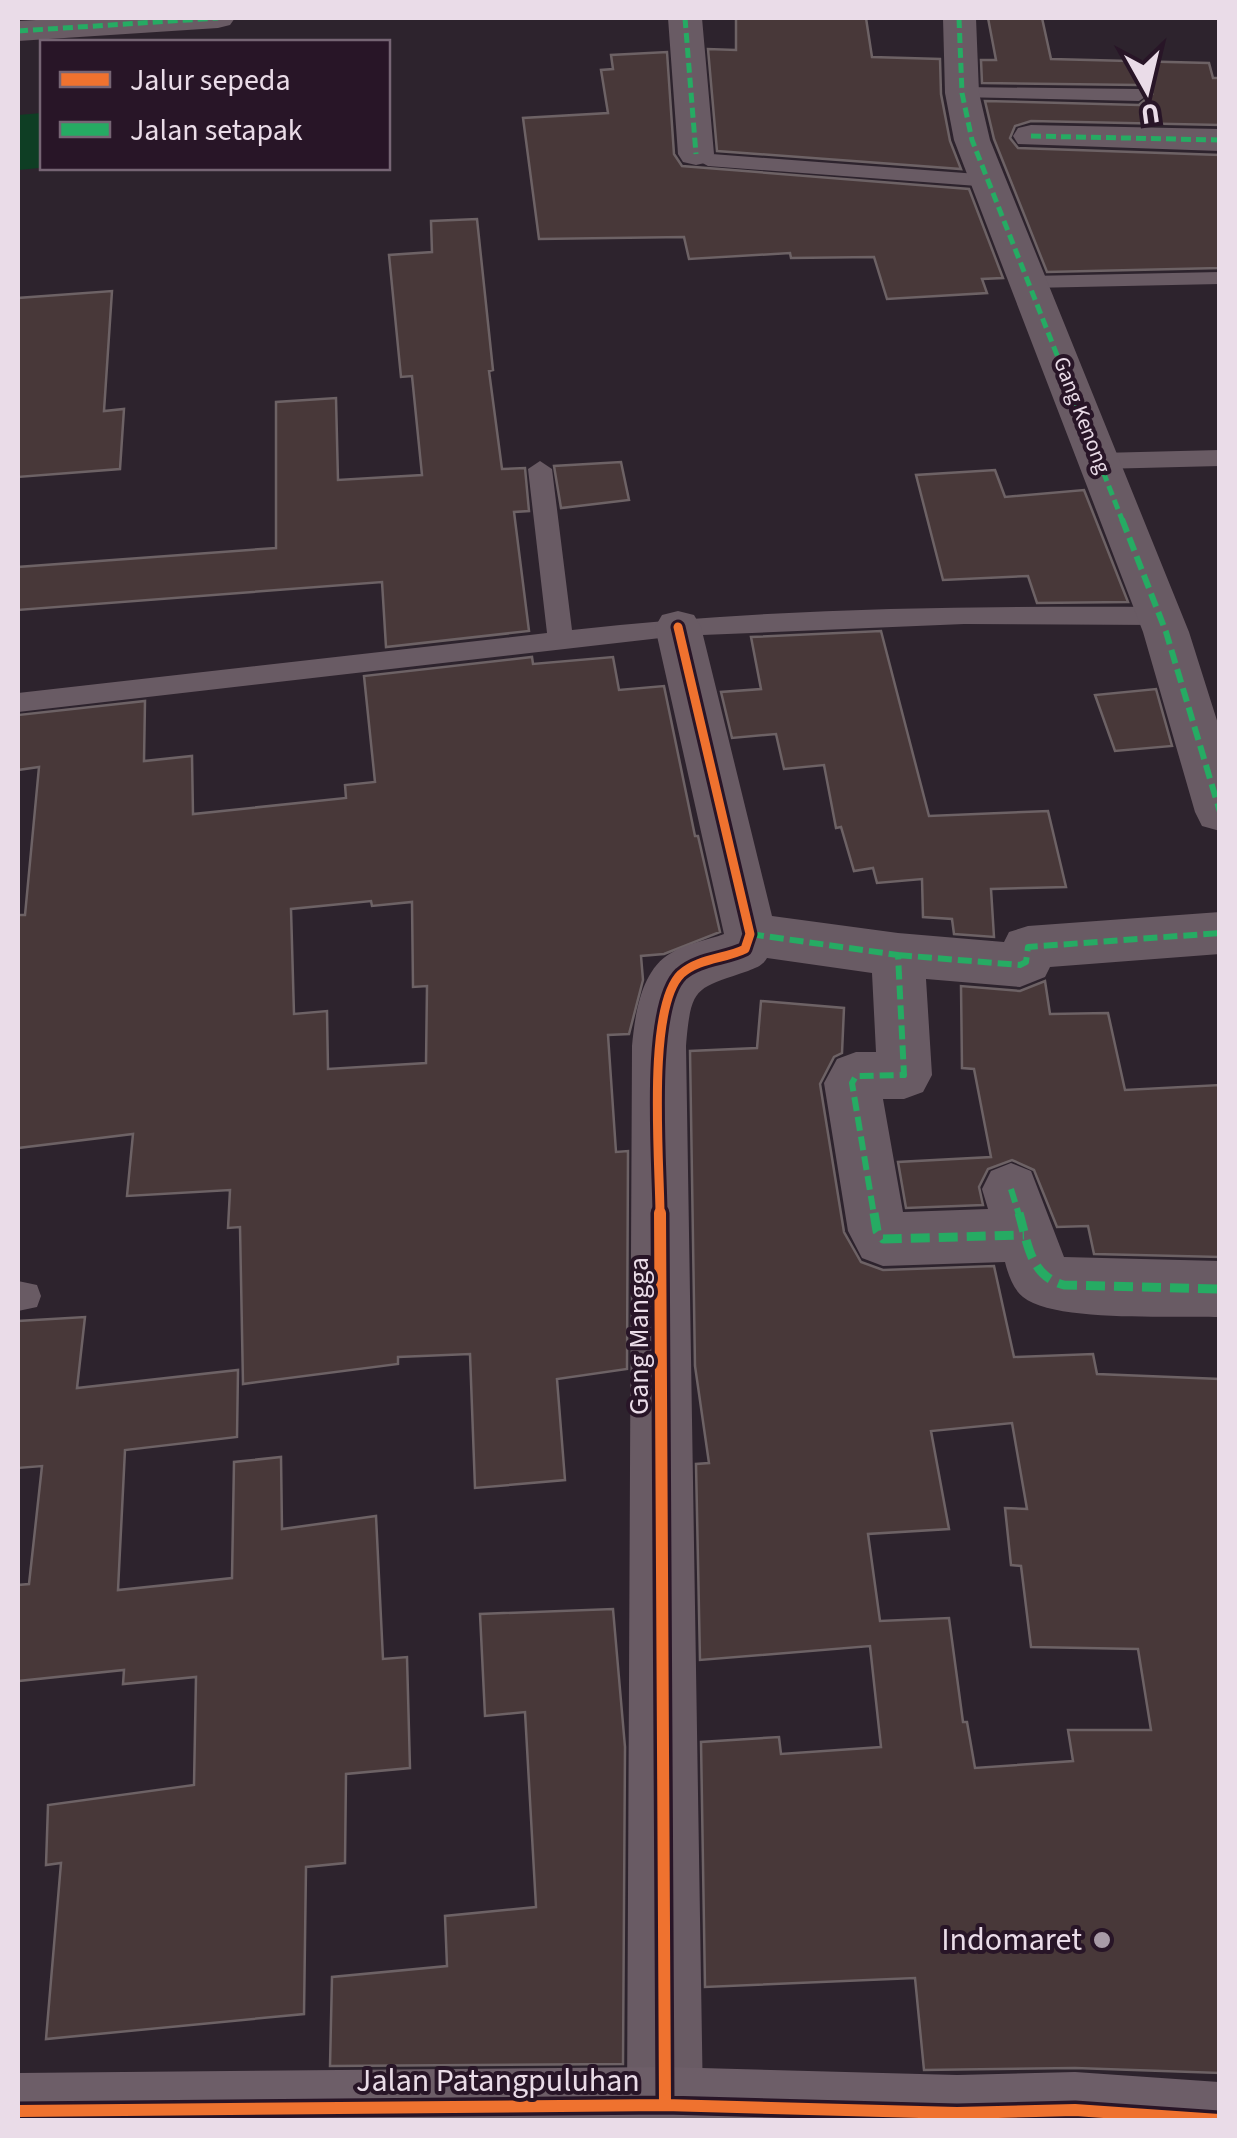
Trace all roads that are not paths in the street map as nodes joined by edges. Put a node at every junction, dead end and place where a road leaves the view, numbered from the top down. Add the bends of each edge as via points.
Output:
1 (218, 18) edge
2 (685, 18) edge
3 (959, 18) edge
4 (42, 30) edge
5 (962, 93) junction
6 (1139, 95) dead end
7 (1031, 136) dead end
8 (1220, 140) edge
9 (696, 154) joint
10 (991, 181) junction
11 (1220, 278) edge
12 (1030, 282) junction
13 (1220, 458) edge
14 (1100, 462) junction
15 (540, 468) dead end
16 (1159, 616) junction
17 (678, 627) junction
18 (560, 643) junction
19 (18, 702) edge
20 (1220, 812) edge
21 (1220, 933) edge
22 (750, 934) junction
23 (898, 955) junction
24 (1220, 1289) edge
25 (665, 2105) junction
26 (18, 2110) edge
27 (958, 2117) edge
28 (1219, 2120) edge

1 - 4 street
2 - 9 street
3 - 5 street, Gang Kenong
5 - 6 lane
5 - 10 street, Gang Kenong via 972,140
7 - 8 street
9 - 10 lane
10 - 12 street, Gang Kenong
11 - 12 lane
12 - 14 street, Gang Kenong
13 - 14 lane
14 - 16 street, Gang Kenong
15 - 18 lane
16 - 17 lane via 928,616
16 - 20 street, Gang Kenong
17 - 18 lane
17 - 22 street
18 - 19 lane
21 - 23 street via 1028,947 1020,965
22 - 23 street
22 - 25 street, Gang Mangga via 745,949 680,975 668,991 659,1046
23 - 24 street via 904,1075 856,1076 852,1083 883,1239 1018,1212 1046,1280 1064,1286
25 - 26 street, Jalan Patangpuluhan
25 - 27 street, Jalan Patangpuluhan
27 - 28 street, Jalan Patangpuluhan via 1076,2110

